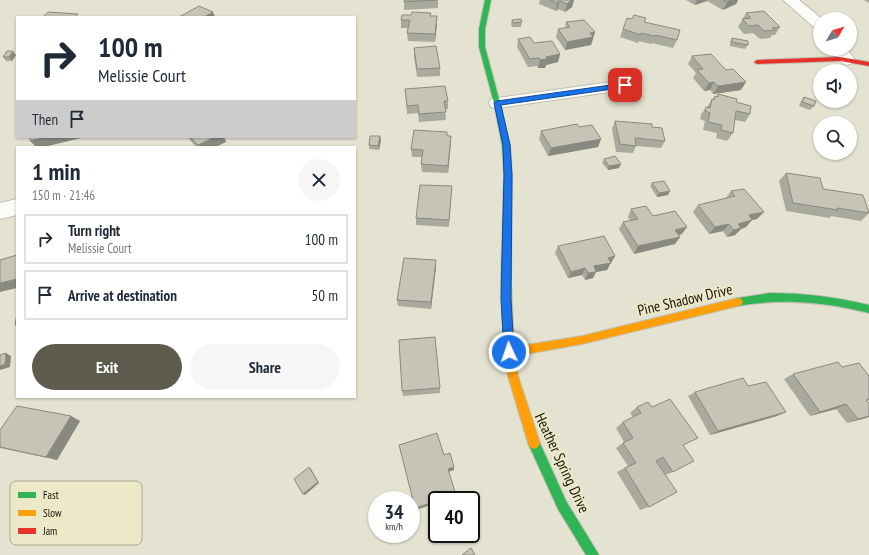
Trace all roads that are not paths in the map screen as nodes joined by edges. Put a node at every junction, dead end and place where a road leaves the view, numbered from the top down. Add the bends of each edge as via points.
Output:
1 (488, 0) edge
2 (790, 0) edge
3 (813, 18) edge
4 (834, 56) edge
5 (846, 56) edge
6 (758, 62) dead end
7 (869, 64) edge
8 (625, 85) dead end
9 (497, 103) junction
10 (16, 207) edge
11 (0, 211) edge
12 (869, 309) edge
13 (509, 352) junction
14 (593, 555) edge

1 - 9 street, Heather Spring Drive via 482,29 482,47
2 - 3 street
4 - 6 street
5 - 7 street
8 - 9 street
9 - 13 street, Heather Spring Drive via 506,145 508,175 506,299
10 - 11 street
12 - 13 street, Pine Shadow Drive via 848,303 786,296 740,301 582,340
13 - 14 street, Heather Spring Drive via 524,417 536,449 562,505

